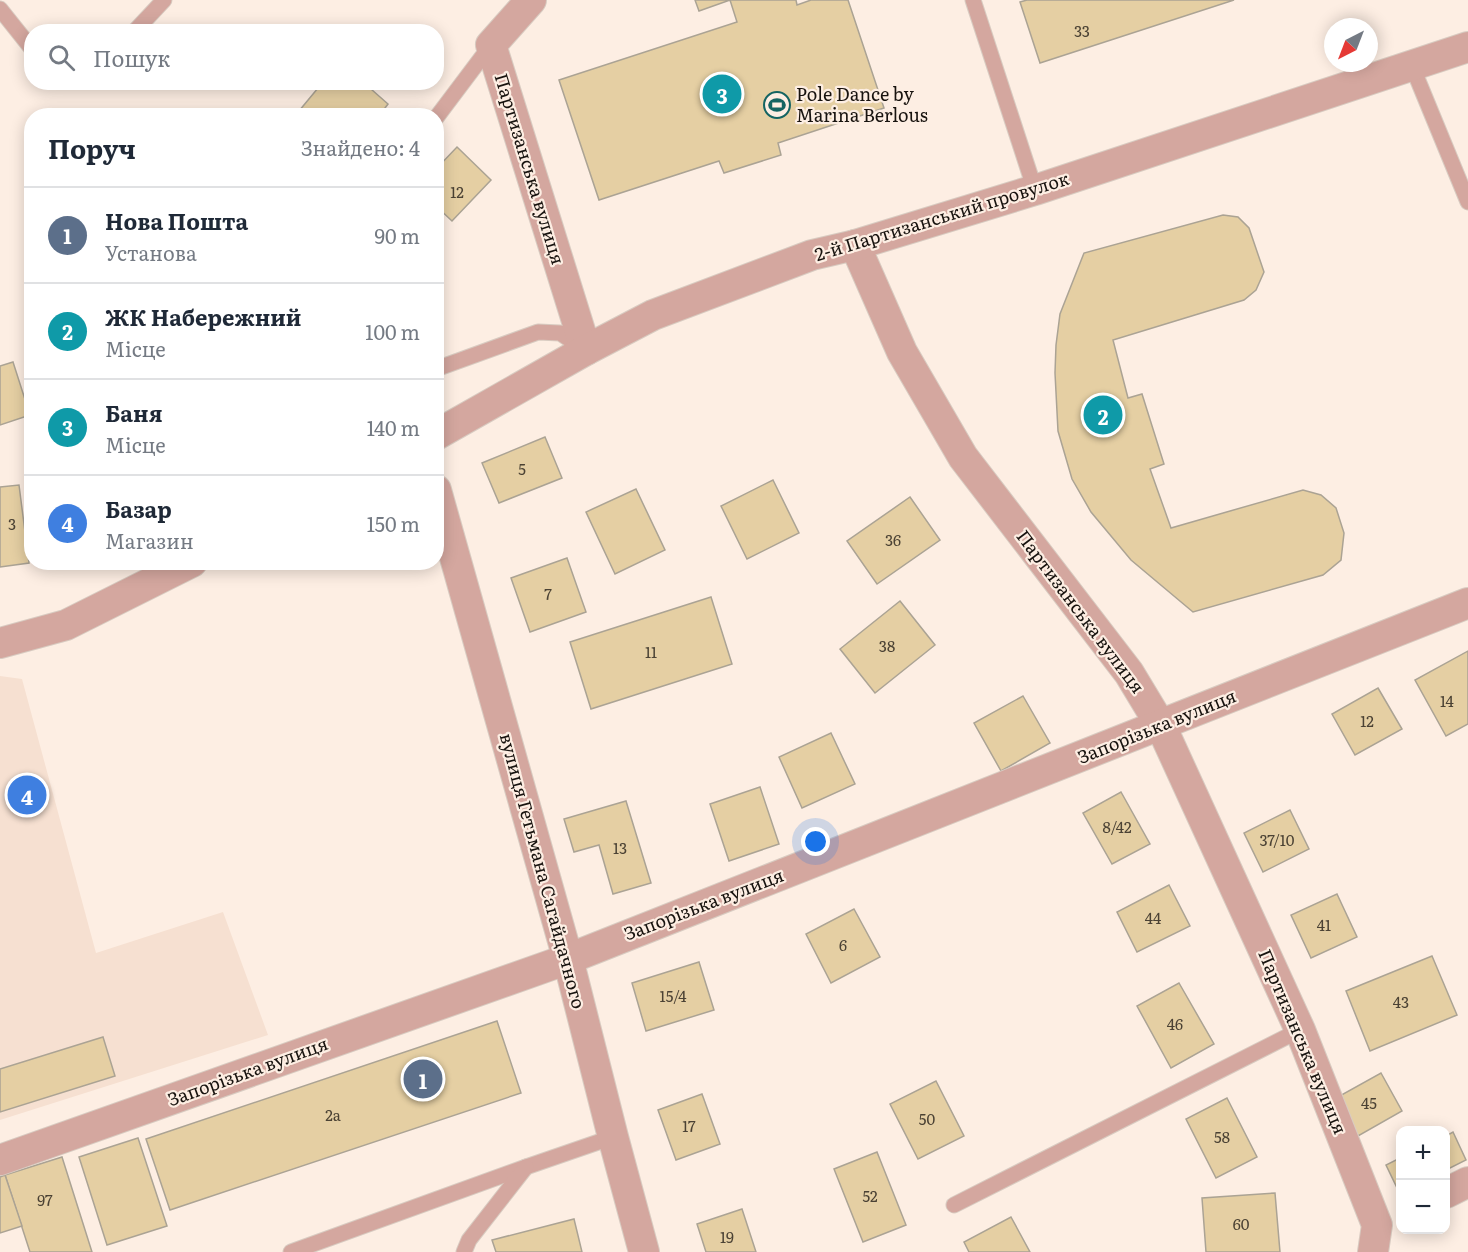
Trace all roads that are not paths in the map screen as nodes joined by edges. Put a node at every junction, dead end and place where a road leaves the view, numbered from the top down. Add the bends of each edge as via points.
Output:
1 (164, 0) edge
2 (531, 0) edge
3 (973, 0) edge
4 (0, 9) edge
5 (142, 24) edge
6 (24, 39) edge
7 (491, 45) junction
8 (1468, 47) edge
9 (1412, 66) junction
10 (444, 108) edge
11 (1035, 190) junction
12 (1468, 201) edge
13 (855, 245) junction
14 (586, 350) junction
15 (444, 366) edge
16 (444, 430) edge
17 (444, 518) edge
18 (176, 570) edge
19 (1468, 603) edge
20 (0, 643) edge
21 (1161, 726) junction
22 (568, 959) junction
23 (1300, 1030) junction
24 (613, 1137) junction
25 (0, 1160) edge
26 (526, 1167) junction
27 (1468, 1182) edge
28 (1450, 1191) edge
29 (954, 1205) dead end
30 (1384, 1231) edge
31 (291, 1252) edge
32 (464, 1252) edge
33 (644, 1252) edge

1 - 5 lane
2 - 7 street
3 - 11 lane
4 - 6 lane
7 - 10 lane
7 - 14 street, Партизанська вулиця
8 - 9 street, 2-й Партизанський провулок
9 - 11 street, 2-й Партизанський провулок
9 - 12 lane
11 - 13 street, 2-й Партизанський провулок
13 - 14 street, 2-й Партизанський провулок via 812,255 653,315
13 - 21 street, Партизанська вулиця via 902,352 963,457 1129,674
14 - 15 lane via 560,333 538,332
14 - 16 street, 2-й Партизанський провулок
17 - 22 street, вулиця Гетьмана Сагайдачного
18 - 20 street via 66,625
19 - 21 street, Запорізька вулиця
21 - 22 street, Запорізька вулиця
21 - 23 street, Партизанська вулиця
22 - 24 street, вулиця Гетьмана Сагайдачного
22 - 25 street, Запорізька вулиця
23 - 29 lane
23 - 30 street, Партизанська вулиця
24 - 26 lane
24 - 33 street, вулиця Гетьмана Сагайдачного
26 - 31 lane
26 - 32 lane
27 - 28 street

